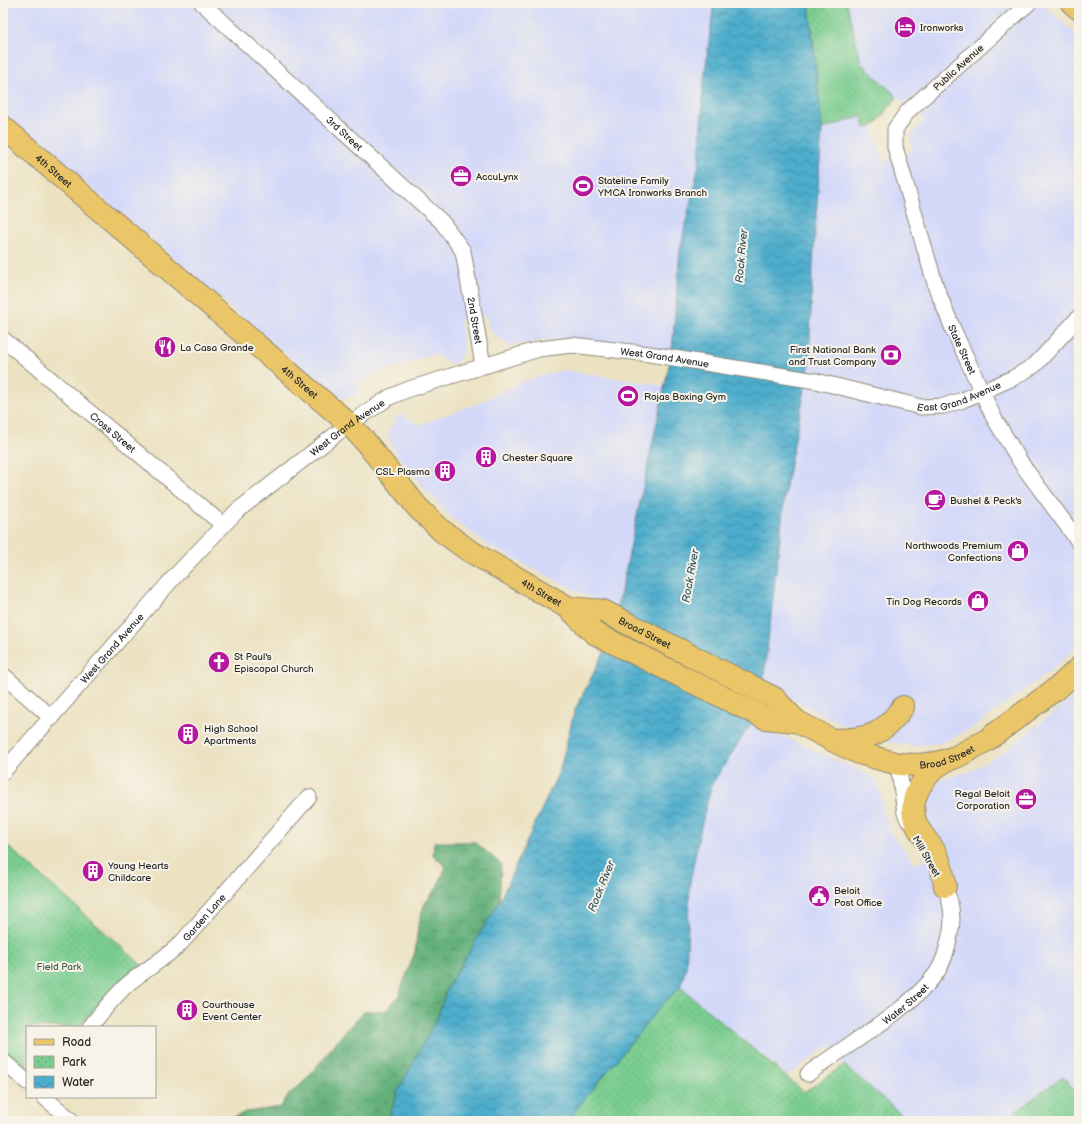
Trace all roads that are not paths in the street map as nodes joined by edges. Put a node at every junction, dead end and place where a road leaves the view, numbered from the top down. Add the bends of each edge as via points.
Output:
1 (202, 3) edge
2 (1029, 3) edge
3 (1072, 3) edge
4 (1079, 9) edge
5 (3, 127) edge
6 (894, 135) joint
7 (469, 276) joint
8 (1079, 317) edge
9 (3, 339) edge
10 (483, 365) junction
11 (816, 381) joint
12 (981, 392) junction
13 (349, 424) junction
14 (223, 525) junction
15 (1079, 542) edge
16 (569, 608) junction
17 (594, 632) joint
18 (1079, 668) edge
19 (3, 675) edge
20 (903, 707) dead end
21 (52, 718) junction
22 (796, 721) junction
23 (832, 740) junction
24 (946, 760) junction
25 (898, 764) junction
26 (3, 772) edge
27 (309, 797) dead end
28 (948, 893) junction
29 (91, 1026) edge
30 (3, 1061) edge
31 (808, 1074) dead end
32 (26, 1081) edge
33 (45, 1098) edge
34 (72, 1121) edge

1 - 7 street, 3rd Street via 442,222 464,251
2 - 6 street, Public Avenue via 908,111 897,125
3 - 4 main road
5 - 13 main road, 4th Street
6 - 12 street, State Street via 897,156 936,287
7 - 10 street, 2nd Street
8 - 12 street, East Grand Avenue via 1035,365
9 - 14 street, Cross Street
10 - 11 street, West Grand Avenue via 539,348 572,345 649,354
10 - 13 street, West Grand Avenue via 409,388 390,397
11 - 12 street, East Grand Avenue via 921,406 944,406
12 - 15 street, State Street via 1016,455
13 - 14 street, West Grand Avenue via 259,492
13 - 16 main road, 4th Street via 418,508 442,531 486,562
14 - 21 street, West Grand Avenue via 175,576
16 - 17 main road, 4th Street
16 - 22 main road, Broad Street via 603,611 774,698
17 - 22 main road, Broad Street via 765,718
18 - 24 main road, Broad Street via 1061,685 987,740
19 - 21 street
20 - 23 main road via 886,728 874,736 857,740
21 - 26 street, West Grand Avenue
22 - 23 main road, Broad Street
23 - 25 main road, Broad Street via 859,752
24 - 25 main road, Broad Street via 918,765
24 - 28 main road via 934,768 924,780 916,794 914,808 916,824 938,857
25 - 28 street, Mill Street via 905,812 917,843
27 - 29 street, Garden Lane via 182,942 167,957 129,983
28 - 31 street, Water Street via 953,923 946,954 936,974 912,999
30 - 32 street
33 - 34 street

